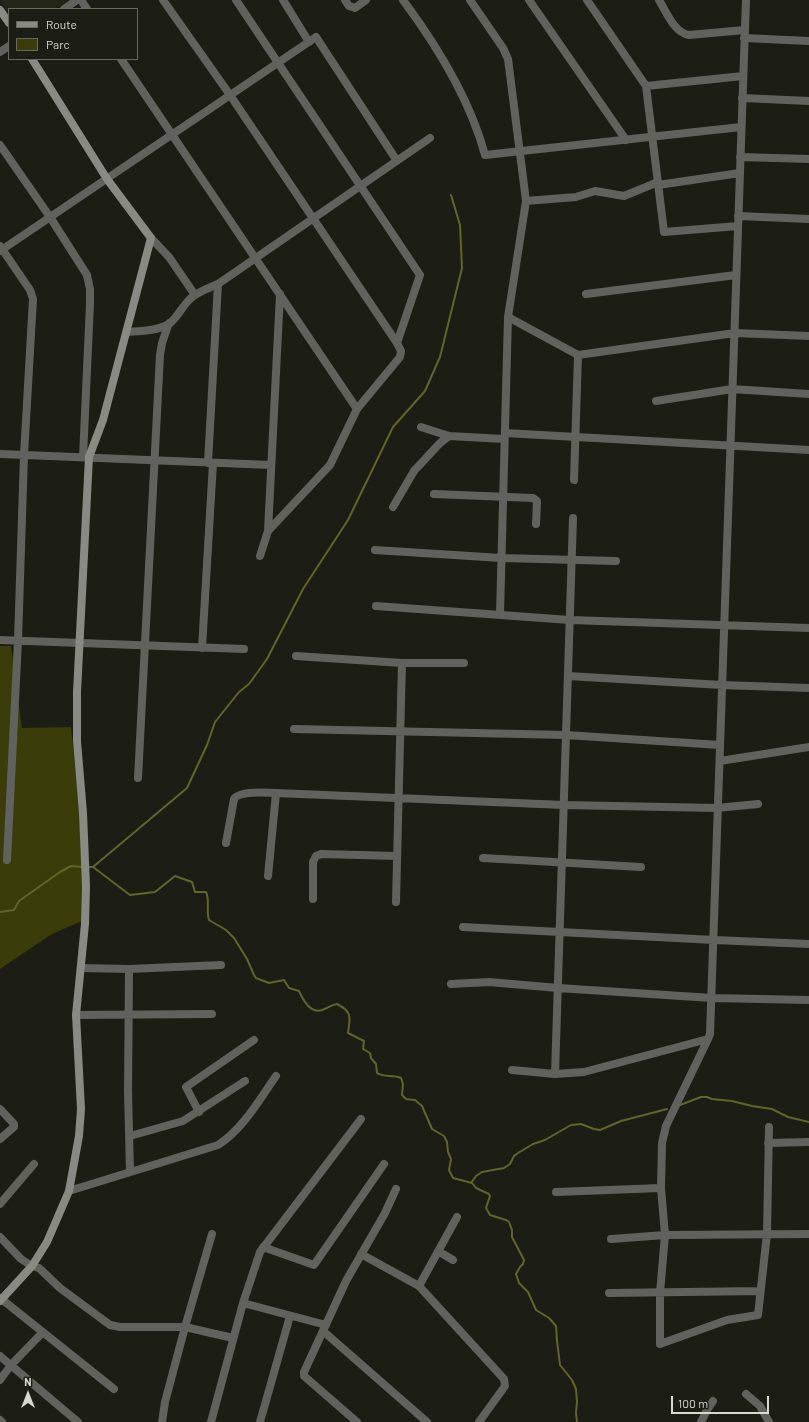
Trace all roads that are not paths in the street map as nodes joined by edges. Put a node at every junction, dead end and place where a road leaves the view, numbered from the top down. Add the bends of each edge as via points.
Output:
1 (77, 0) edge
2 (81, 0) edge
3 (163, 0) edge
4 (236, 0) edge
5 (283, 0) edge
6 (345, 0) edge
7 (366, 0) edge
8 (403, 0) edge
9 (470, 0) edge
10 (529, 0) edge
11 (587, 0) edge
12 (659, 0) edge
13 (746, 0) edge
14 (65, 8) edge
15 (87, 8) edge
16 (0, 10) edge
17 (8, 22) edge
18 (744, 34) junction
19 (809, 41) edge
20 (309, 42) junction
21 (33, 60) edge
22 (122, 60) edge
23 (278, 63) junction
24 (743, 76) junction
25 (646, 86) junction
26 (230, 95) junction
27 (742, 98) junction
28 (809, 101) edge
29 (741, 127) junction
30 (172, 134) junction
31 (652, 137) junction
32 (430, 138) dead end
33 (626, 140) junction
34 (0, 145) edge
35 (520, 152) junction
36 (740, 157) junction
37 (809, 160) edge
38 (397, 161) junction
39 (740, 173) junction
40 (107, 179) junction
41 (658, 184) junction
42 (360, 186) junction
43 (526, 202) junction
44 (738, 216) junction
45 (50, 217) junction
46 (313, 218) junction
47 (809, 219) edge
48 (738, 226) junction
49 (151, 238) junction
50 (1, 249) edge
51 (256, 258) junction
52 (736, 275) junction
53 (218, 284) junction
54 (280, 294) junction
55 (586, 294) dead end
56 (195, 295) junction
57 (508, 317) junction
58 (169, 323) junction
59 (127, 332) junction
60 (735, 333) junction
61 (809, 336) edge
62 (397, 343) junction
63 (578, 355) junction
64 (732, 389) junction
65 (809, 394) edge
66 (656, 401) dead end
67 (357, 409) junction
68 (420, 427) dead end
69 (449, 436) junction
70 (504, 436) junction
71 (575, 438) junction
72 (730, 446) junction
73 (809, 450) edge
74 (0, 454) edge
75 (24, 455) junction
76 (86, 457) junction
77 (154, 460) junction
78 (211, 463) junction
79 (271, 465) junction
80 (574, 480) dead end
81 (434, 494) dead end
82 (503, 498) junction
83 (393, 507) dead end
84 (573, 518) dead end
85 (536, 524) dead end
86 (268, 531) junction
87 (374, 550) dead end
88 (260, 556) dead end
89 (501, 558) junction
90 (572, 560) junction
91 (616, 561) dead end
92 (376, 606) dead end
93 (500, 614) junction
94 (570, 620) junction
95 (724, 625) junction
96 (809, 628) edge
97 (0, 640) edge
98 (18, 641) junction
99 (79, 643) junction
100 (145, 646) junction
101 (202, 648) junction
102 (244, 650) dead end
103 (296, 656) dead end
104 (402, 663) junction
105 (464, 663) dead end
106 (568, 676) junction
107 (722, 685) junction
108 (809, 688) edge
109 (294, 729) dead end
110 (401, 731) junction
111 (566, 735) junction
112 (720, 745) junction
113 (809, 746) edge
114 (720, 761) junction
115 (138, 778) dead end
116 (276, 793) junction
117 (399, 798) junction
118 (758, 804) dead end
119 (564, 805) junction
120 (717, 808) junction
121 (226, 843) dead end
122 (397, 856) junction
123 (483, 858) dead end
124 (7, 860) dead end
125 (561, 862) junction
126 (641, 867) dead end
127 (268, 876) dead end
128 (313, 899) dead end
129 (396, 902) dead end
130 (463, 927) dead end
131 (560, 933) junction
132 (714, 940) junction
133 (809, 944) edge
134 (221, 965) dead end
135 (80, 968) junction
136 (129, 969) junction
137 (451, 984) dead end
138 (558, 988) junction
139 (712, 998) junction
140 (809, 1000) edge
141 (129, 1014) junction
142 (212, 1014) dead end
143 (76, 1015) junction
144 (708, 1039) junction
145 (254, 1040) dead end
146 (512, 1070) dead end
147 (555, 1074) junction
148 (276, 1076) dead end
149 (245, 1082) dead end
150 (0, 1109) edge
151 (199, 1112) junction
152 (361, 1120) dead end
153 (769, 1127) dead end
154 (130, 1136) junction
155 (0, 1139) edge
156 (809, 1142) edge
157 (768, 1143) junction
158 (34, 1164) dead end
159 (384, 1164) dead end
160 (130, 1172) junction
161 (661, 1188) junction
162 (396, 1189) dead end
163 (69, 1191) junction
164 (556, 1192) dead end
165 (0, 1204) edge
166 (457, 1217) dead end
167 (212, 1234) dead end
168 (767, 1234) junction
169 (809, 1234) edge
170 (665, 1235) junction
171 (0, 1237) edge
172 (611, 1239) dead end
173 (263, 1247) junction
174 (438, 1251) junction
175 (362, 1254) junction
176 (453, 1260) dead end
177 (32, 1266) junction
178 (419, 1286) junction
179 (760, 1291) junction
180 (609, 1293) dead end
181 (660, 1293) junction
182 (1, 1299) edge
183 (243, 1303) junction
184 (290, 1316) junction
185 (185, 1327) junction
186 (325, 1328) junction
187 (43, 1332) junction
188 (233, 1338) junction
189 (0, 1356) edge
190 (12, 1365) junction
191 (0, 1380) edge
192 (114, 1389) dead end
193 (746, 1394) dead end
194 (713, 1401) dead end
195 (262, 1421) edge
196 (78, 1422) edge
197 (162, 1422) edge
198 (211, 1422) edge
199 (357, 1422) edge
200 (427, 1422) edge
201 (479, 1422) edge
202 (701, 1422) edge
203 (769, 1422) edge

1 - 14 street
2 - 15 street
3 - 26 street
4 - 23 street
5 - 20 street
6 - 7 street via 349,6 355,8
8 - 35 street via 450,72 480,134 485,155
9 - 35 street via 506,53
10 - 33 street
11 - 25 street
12 - 18 street via 676,28 684,34
13 - 18 street
16 - 17 street
18 - 19 street
18 - 24 street
20 - 23 street
20 - 38 street via 316,37
21 - 40 street
22 - 30 street
23 - 26 street
23 - 42 street
24 - 25 street
24 - 27 street
25 - 31 street
26 - 30 street
26 - 46 street
27 - 28 street
27 - 29 street
29 - 31 street
29 - 36 street
30 - 40 street
30 - 51 street
31 - 33 street
31 - 41 street
32 - 38 street
33 - 35 street
34 - 45 street
35 - 43 street
36 - 37 street
36 - 39 street
38 - 42 street
39 - 41 street
39 - 44 street
40 - 45 street
40 - 49 street
41 - 43 street via 624,196 596,191 576,197
41 - 48 street via 664,232
42 - 46 street
42 - 62 street via 420,275
43 - 57 street
44 - 47 street
44 - 48 street
45 - 50 street
45 - 76 street via 87,274 90,289
46 - 51 street
46 - 62 street
48 - 52 street
49 - 56 street via 169,257
49 - 59 street
50 - 75 street via 27,285 33,299
51 - 53 street
51 - 54 street
52 - 55 street
52 - 60 street
53 - 56 street
53 - 78 street
54 - 67 street
54 - 79 street
56 - 58 street
57 - 63 street
57 - 70 street
58 - 59 street via 150,330
58 - 77 street via 160,355
59 - 76 street via 103,420
60 - 61 street
60 - 63 street
60 - 64 street
62 - 67 street via 401,351 400,357
63 - 71 street
64 - 65 street
64 - 66 street
64 - 72 street
67 - 86 street via 330,464
68 - 69 street
69 - 70 street
69 - 83 street via 414,471
70 - 71 street
70 - 82 street
71 - 72 street
71 - 80 street
72 - 73 street
72 - 95 street
74 - 75 street
75 - 76 street
75 - 98 street
76 - 77 street
76 - 99 street
77 - 78 street
77 - 100 street
78 - 79 street
78 - 101 street
79 - 86 street
81 - 82 street
82 - 85 street via 533,498 537,501
82 - 89 street
84 - 90 street
86 - 88 street
87 - 89 street
89 - 90 street
89 - 93 street
90 - 91 street
90 - 94 street
92 - 93 street
93 - 94 street
94 - 95 street
94 - 106 street
95 - 96 street
95 - 107 street
97 - 98 street
98 - 99 street
98 - 124 street
99 - 100 street
99 - 135 street via 77,741 86,886
100 - 101 street
100 - 115 street
101 - 102 street
103 - 104 street
104 - 105 street
104 - 110 street
106 - 107 street
106 - 111 street
107 - 108 street
107 - 112 street
109 - 110 street
110 - 111 street
110 - 117 street
111 - 112 street
111 - 119 street
112 - 114 street
113 - 114 street
114 - 120 street
116 - 117 street
116 - 121 street via 243,793 236,796
116 - 127 street
117 - 119 street
117 - 122 street
118 - 120 street
119 - 120 street
119 - 125 street
120 - 132 street
122 - 128 street via 316,856 313,862
122 - 129 street
123 - 125 street
125 - 126 street
125 - 131 street
130 - 131 street
131 - 132 street
131 - 138 street
132 - 133 street
132 - 139 street
134 - 136 street
135 - 136 street
135 - 143 street
136 - 141 street
137 - 138 street via 489,982
138 - 139 street
138 - 147 street
139 - 140 street
139 - 144 street via 711,1029
141 - 142 street
141 - 143 street
141 - 154 street
143 - 163 street via 81,1124
144 - 147 street via 595,1070
144 - 161 street via 666,1126 662,1143
145 - 151 street via 186,1087
146 - 147 street
148 - 160 street via 245,1120 226,1140 218,1145
149 - 151 street
150 - 155 street via 14,1127
151 - 154 street via 170,1126
152 - 173 street
153 - 157 street
154 - 160 street
156 - 157 street
157 - 168 street
158 - 165 street
159 - 173 street via 314,1265
160 - 163 street
161 - 164 street
161 - 170 street
162 - 175 street
163 - 177 street via 47,1242
166 - 174 street
167 - 185 street
168 - 169 street
168 - 170 street
168 - 179 street
170 - 172 street
170 - 181 street
171 - 177 street via 21,1259
173 - 183 street
174 - 176 street
174 - 178 street
175 - 178 street
175 - 186 street via 346,1281
177 - 182 street
177 - 185 street via 39,1268 60,1288 110,1325
178 - 201 street via 506,1382 506,1386
179 - 181 street
179 - 181 street via 758,1315 727,1320 660,1344
180 - 181 street
182 - 187 street
183 - 184 street
183 - 188 street
184 - 186 street
184 - 195 street
185 - 188 street
185 - 197 street
186 - 199 street via 304,1376
186 - 200 street
187 - 190 street
187 - 192 street
188 - 198 street
189 - 190 street
190 - 191 street
190 - 196 street
193 - 203 street via 760,1406
194 - 202 street

